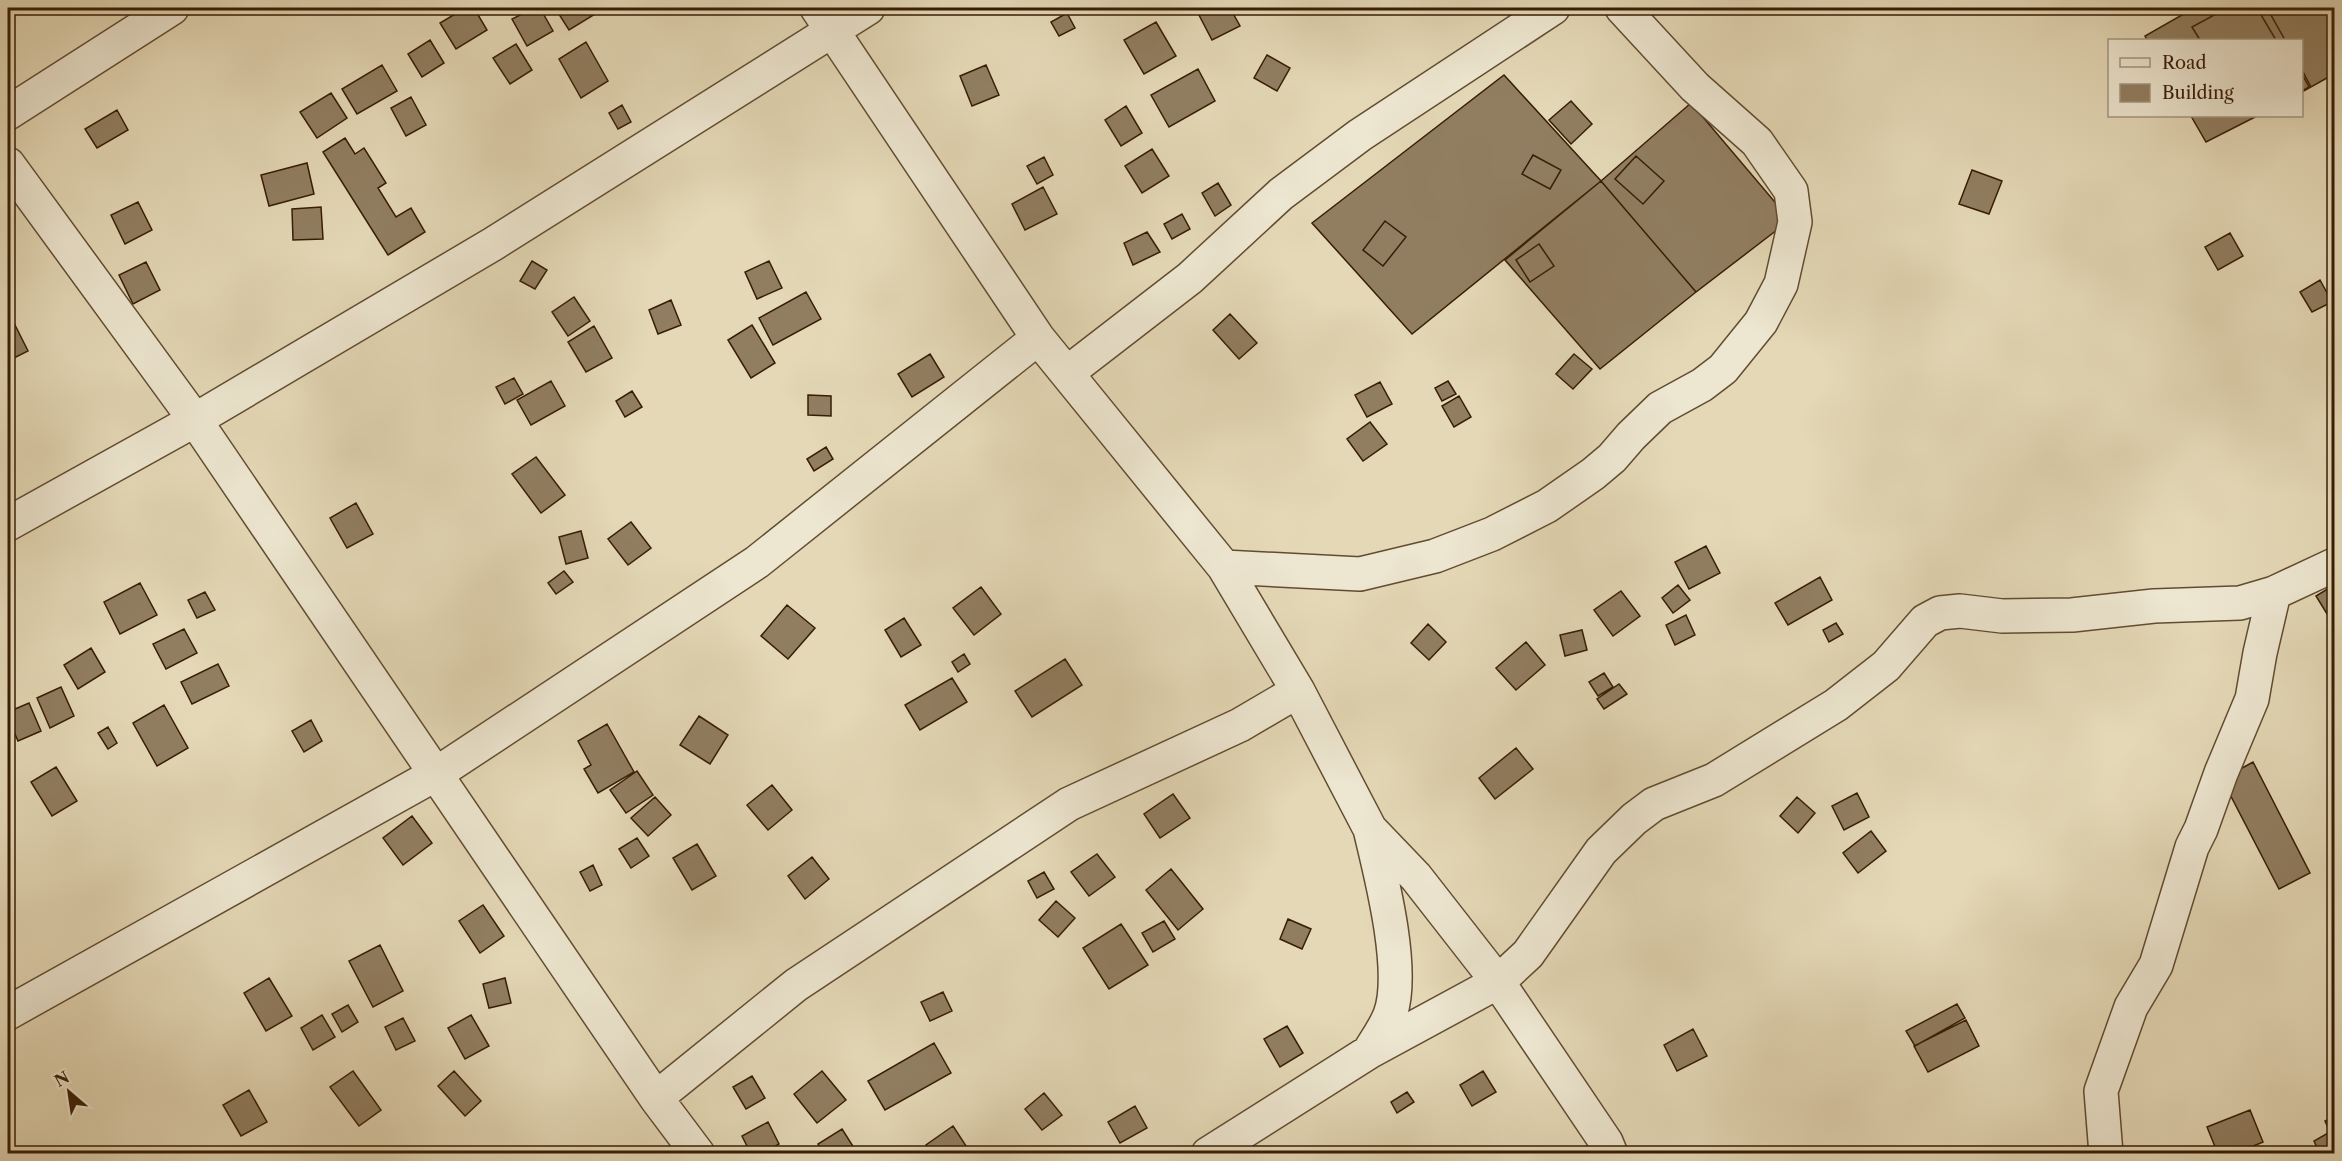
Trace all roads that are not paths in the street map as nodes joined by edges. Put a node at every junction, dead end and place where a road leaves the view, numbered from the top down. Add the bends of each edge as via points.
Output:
1 (172, 8) edge
2 (868, 8) edge
3 (1554, 8) edge
4 (1622, 8) edge
5 (824, 18) edge
6 (8, 113) edge
7 (8, 164) edge
8 (1038, 338) junction
9 (1067, 373) junction
10 (195, 420) junction
11 (8, 524) edge
12 (2334, 565) edge
13 (1224, 567) junction
14 (2274, 593) junction
15 (1298, 691) junction
16 (436, 774) junction
17 (1370, 829) junction
18 (1498, 982) junction
19 (8, 1013) edge
20 (1369, 1052) junction
21 (656, 1098) junction
22 (698, 1154) edge
23 (1208, 1154) edge
24 (1611, 1154) edge
25 (2106, 1154) edge

1 - 6 street
2 - 5 street
3 - 9 street via 1360,135 1290,188 1190,278
4 - 13 street via 1695,87 1757,142 1791,191 1795,222 1781,284 1761,322 1723,369 1660,408 1593,474 1547,506 1492,534 1435,556 1360,574
5 - 8 street
5 - 10 street via 494,244
7 - 10 street
8 - 9 street
8 - 16 street via 757,562
9 - 13 street
10 - 11 street
10 - 16 street
12 - 14 street
13 - 15 street
14 - 18 street via 2240,603 2154,606 2072,615 1940,613 1925,621 1886,666 1836,705 1714,780 1654,804 1634,819 1601,851 1528,954
14 - 25 street via 2252,699 2192,847 2156,965 2131,1006 2101,1091
15 - 17 street
15 - 21 street via 1240,725 1069,804 796,985
16 - 19 street
16 - 21 street
17 - 18 street via 1416,877
17 - 20 street via 1389,909 1395,982 1390,1015
18 - 20 street
18 - 24 street
20 - 23 street
21 - 22 street

